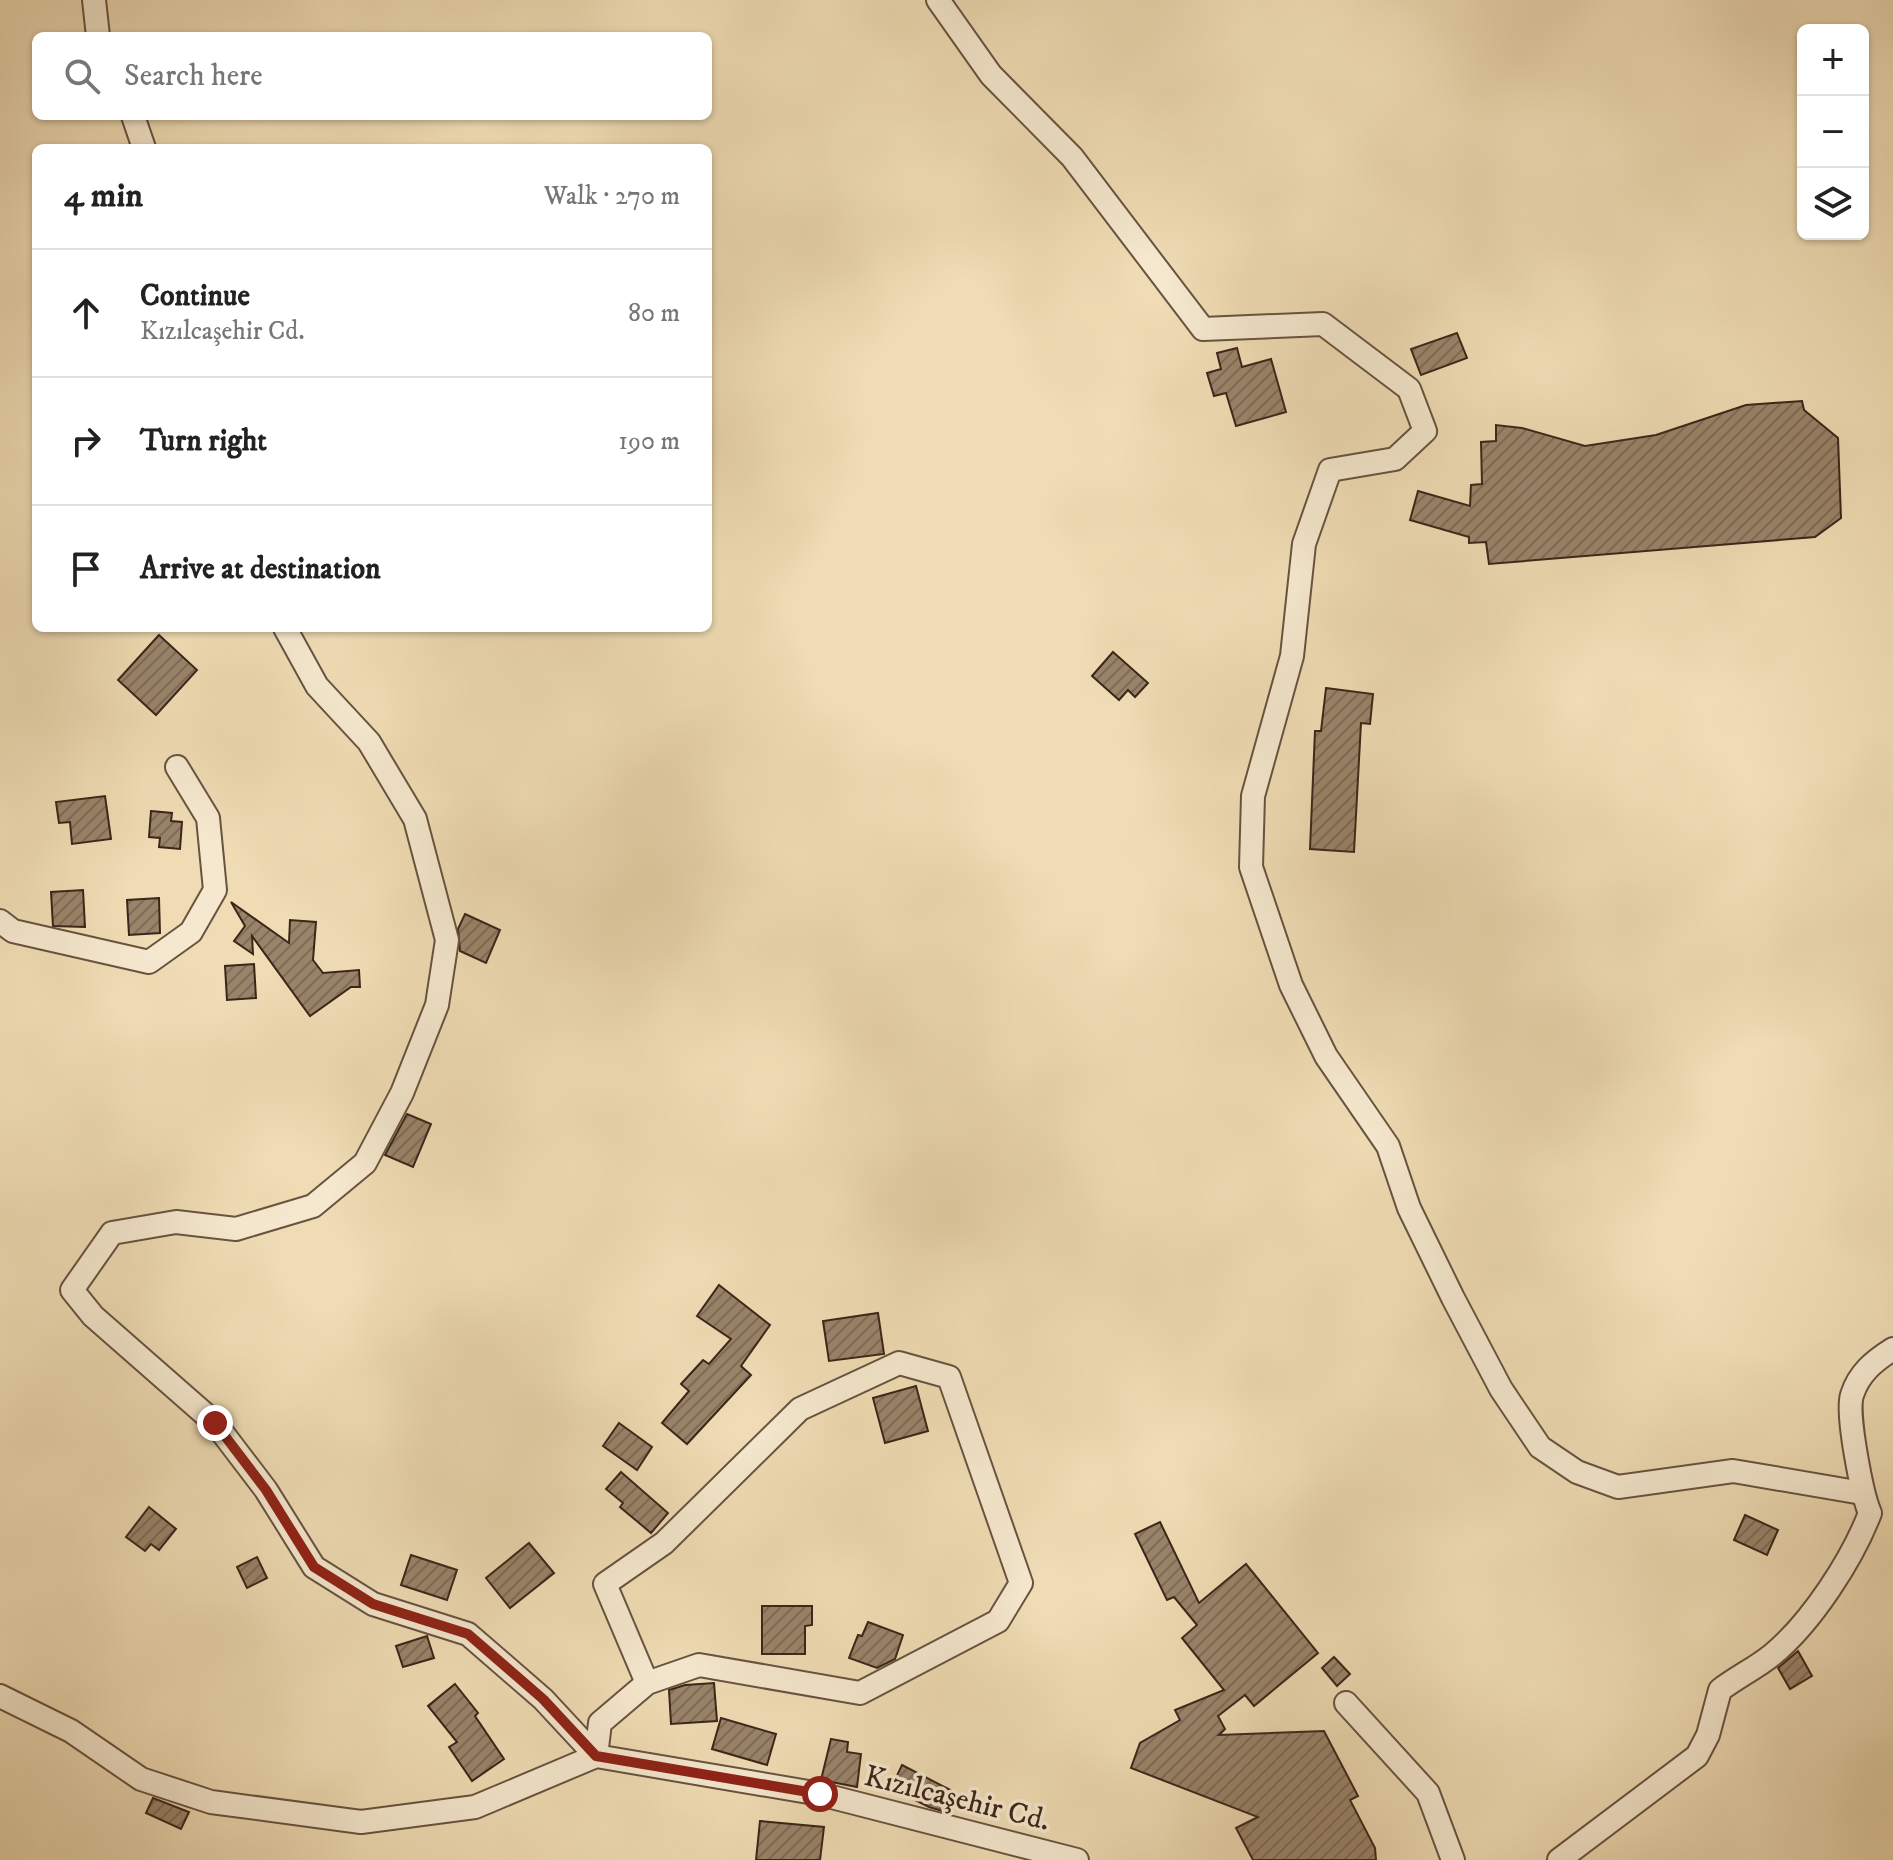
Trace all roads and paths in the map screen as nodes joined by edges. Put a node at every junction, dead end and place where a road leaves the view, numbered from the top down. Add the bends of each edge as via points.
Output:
1 (94, 0) edge
2 (938, 0) edge
3 (98, 32) edge
4 (134, 120) edge
5 (143, 144) edge
6 (287, 632) edge
7 (177, 767) dead end
8 (0, 921) edge
9 (1893, 1349) edge
10 (1862, 1493) junction
11 (647, 1683) junction
12 (0, 1696) edge
13 (1346, 1703) dead end
14 (596, 1756) junction
15 (1077, 1860) edge
16 (1453, 1860) edge
17 (1559, 1860) edge

1 - 3 street
2 - 10 street via 991,75 1072,157 1203,329 1323,324 1409,389 1425,431 1395,459 1330,470 1304,544 1292,656 1253,796 1251,867 1291,985 1326,1056 1388,1146 1409,1208 1501,1389 1540,1447 1577,1472 1618,1487 1733,1471
4 - 5 street
6 - 14 street via 317,686 369,742 415,819 447,940 437,1005 402,1093 365,1163 313,1206 236,1229 176,1222 112,1233 72,1290 93,1316 215,1423 266,1490 314,1567 373,1604 468,1634 543,1699
7 - 8 street via 208,818 215,890 191,932 149,962 13,931
9 - 10 street via 1869,1364 1851,1397
10 - 17 street via 1870,1513 1858,1544 1797,1631 1720,1690 1697,1756
11 - 11 street via 699,1665 860,1693 998,1621 1021,1583 949,1377 899,1363 800,1409 664,1543 605,1584
11 - 14 street via 600,1723
12 - 14 street via 71,1731 141,1779 211,1802 361,1822 475,1807
13 - 16 street via 1428,1793
14 - 15 street, Kızılcaşehir Cd. via 820,1794

